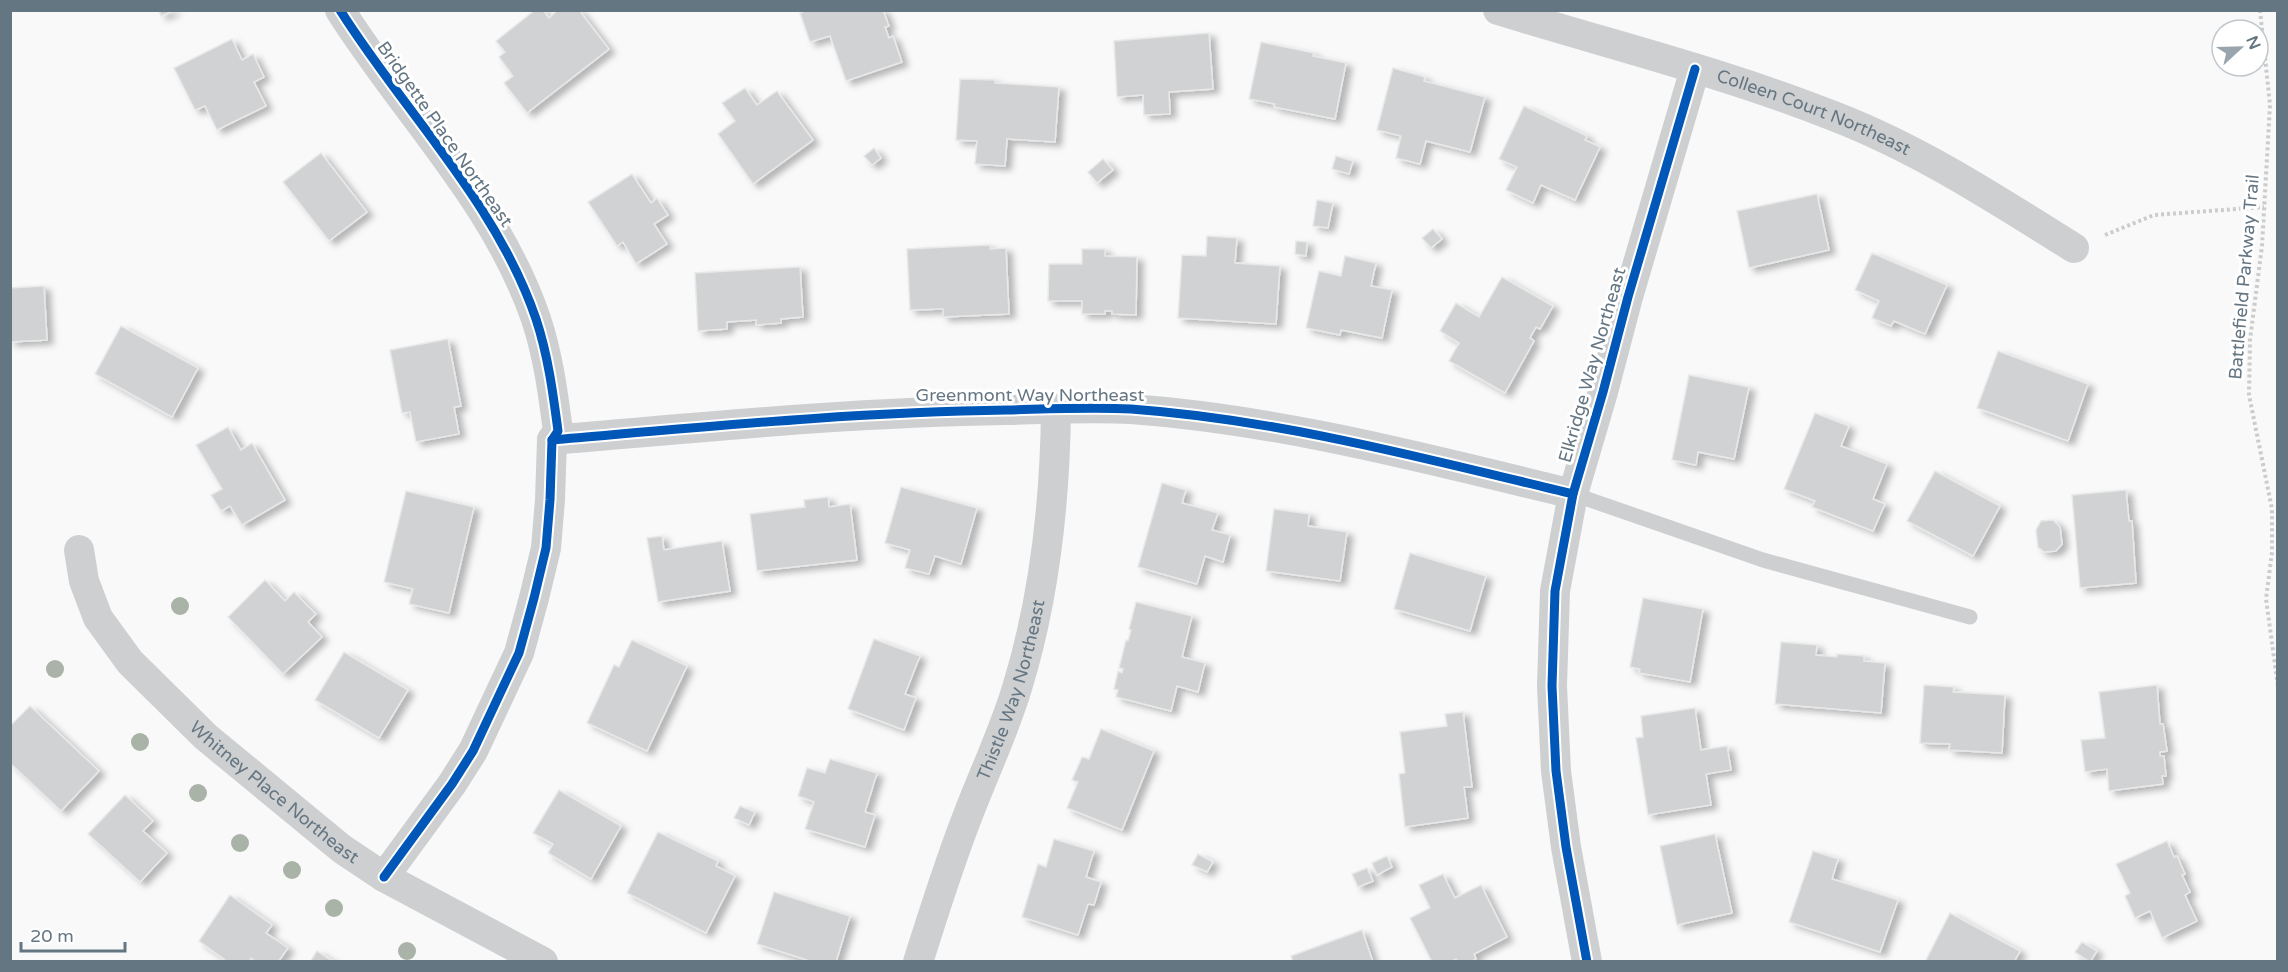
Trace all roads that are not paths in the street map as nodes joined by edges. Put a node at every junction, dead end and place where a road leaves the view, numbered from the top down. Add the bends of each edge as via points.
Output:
1 (340, 10) edge
2 (1498, 10) edge
3 (1695, 69) junction
4 (2074, 248) road end
5 (1056, 409) junction
6 (552, 440) junction
7 (1573, 494) junction
8 (79, 550) dead end
9 (1970, 617) dead end
10 (384, 877) junction
11 (543, 962) edge
12 (918, 962) edge
13 (1587, 962) edge

1 - 6 street, Bridgette Place Northeast via 478,203 516,271 536,319 550,371 558,431
2 - 3 street, Colleen Court Northeast
3 - 4 street, Colleen Court Northeast via 1770,92 1891,141 1949,170
3 - 7 street, Elkridge Way Northeast
5 - 6 street, Greenmont Way Northeast via 920,411
5 - 7 street, Greenmont Way Northeast via 1129,409 1272,426
5 - 12 street, Thistle Way Northeast via 1048,552 1035,618 1017,689 951,860
6 - 10 street, Bridgette Place Northeast via 546,548 519,653 473,751
7 - 9 lane via 1763,561
7 - 13 street, Elkridge Way Northeast via 1555,591 1552,686 1566,847
8 - 10 street, Whitney Place Northeast via 84,581 98,618 130,662 206,737 342,849
10 - 11 street, Whitney Place Northeast

